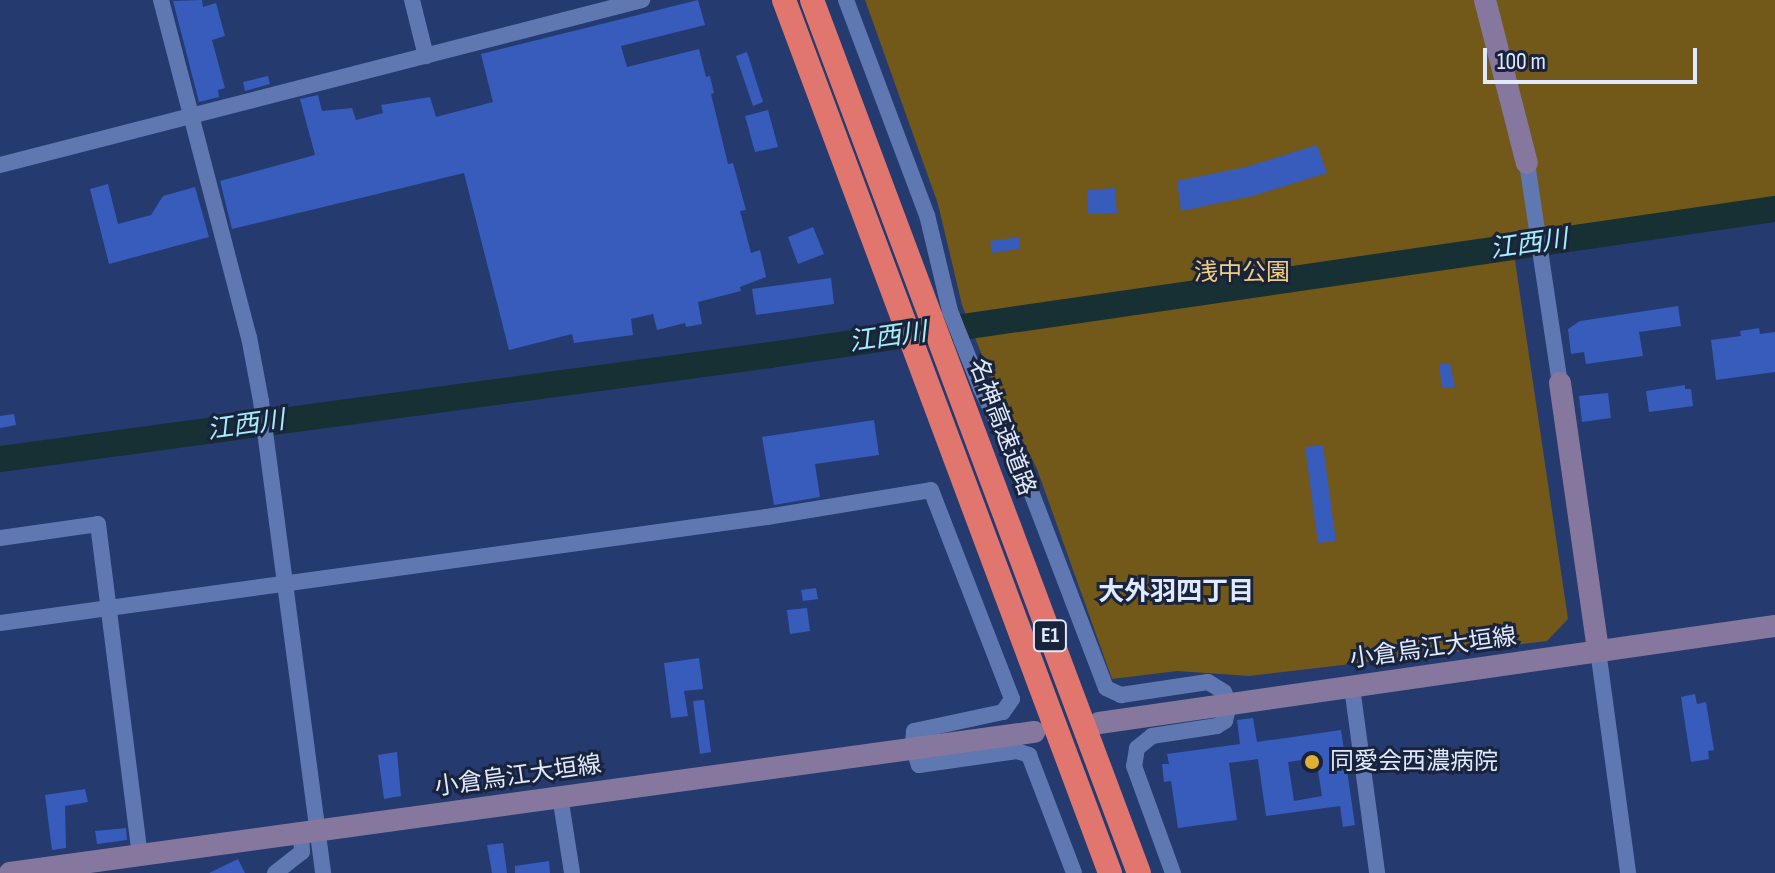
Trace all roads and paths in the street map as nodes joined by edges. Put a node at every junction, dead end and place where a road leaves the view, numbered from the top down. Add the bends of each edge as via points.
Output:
1 (161, 0) edge
2 (412, 0) edge
3 (642, 0) edge
4 (784, 0) edge
5 (812, 0) edge
6 (846, 0) edge
7 (1485, 0) edge
8 (426, 56) junction
9 (191, 116) junction
10 (1527, 163) joint
11 (0, 165) edge
12 (1560, 383) joint
13 (971, 394) junction
14 (0, 538) edge
15 (287, 583) junction
16 (108, 608) junction
17 (0, 623) edge
18 (1775, 626) edge
19 (1598, 650) junction
20 (1352, 687) junction
21 (1229, 704) junction
22 (1099, 723) dead end
23 (1034, 732) dead end
24 (913, 747) junction
25 (560, 796) junction
26 (309, 831) junction
27 (140, 855) junction
28 (10, 873) edge
29 (275, 873) edge
30 (323, 873) edge
31 (572, 873) edge
32 (1074, 873) edge
33 (1110, 873) edge
34 (1139, 873) edge
35 (1173, 873) edge
36 (1377, 873) edge
37 (1628, 873) edge

1 - 9 street
2 - 8 street
3 - 8 street
4 - 33 highway, E1
5 - 13 highway, 名神高速道路 / E1 via 920,286
6 - 13 street via 927,215
7 - 10 main road
8 - 9 street
9 - 11 street
9 - 15 street via 249,337
10 - 12 street
12 - 19 main road
13 - 21 street via 1030,489 1106,688 1121,695 1208,682 1224,692
13 - 34 highway, 名神高速道路 / E1
14 - 16 street via 98,524
15 - 16 street
15 - 24 street via 931,490 1012,699 1003,712 914,731
15 - 26 street
16 - 17 street
16 - 27 street
18 - 19 main road, 小倉烏江大垣線
19 - 20 main road, 小倉烏江大垣線
19 - 37 street
20 - 21 main road, 小倉烏江大垣線
20 - 36 street
21 - 22 main road, 小倉烏江大垣線
21 - 35 street via 1225,721 1217,726 1152,736 1137,748 1134,766
23 - 24 main road, 小倉烏江大垣線
24 - 25 main road, 小倉烏江大垣線
24 - 32 street via 919,765 1017,751 1029,755
25 - 26 main road, 小倉烏江大垣線
25 - 31 street
26 - 27 main road, 小倉烏江大垣線
26 - 29 street via 302,852
26 - 30 street
27 - 28 main road, 小倉烏江大垣線

